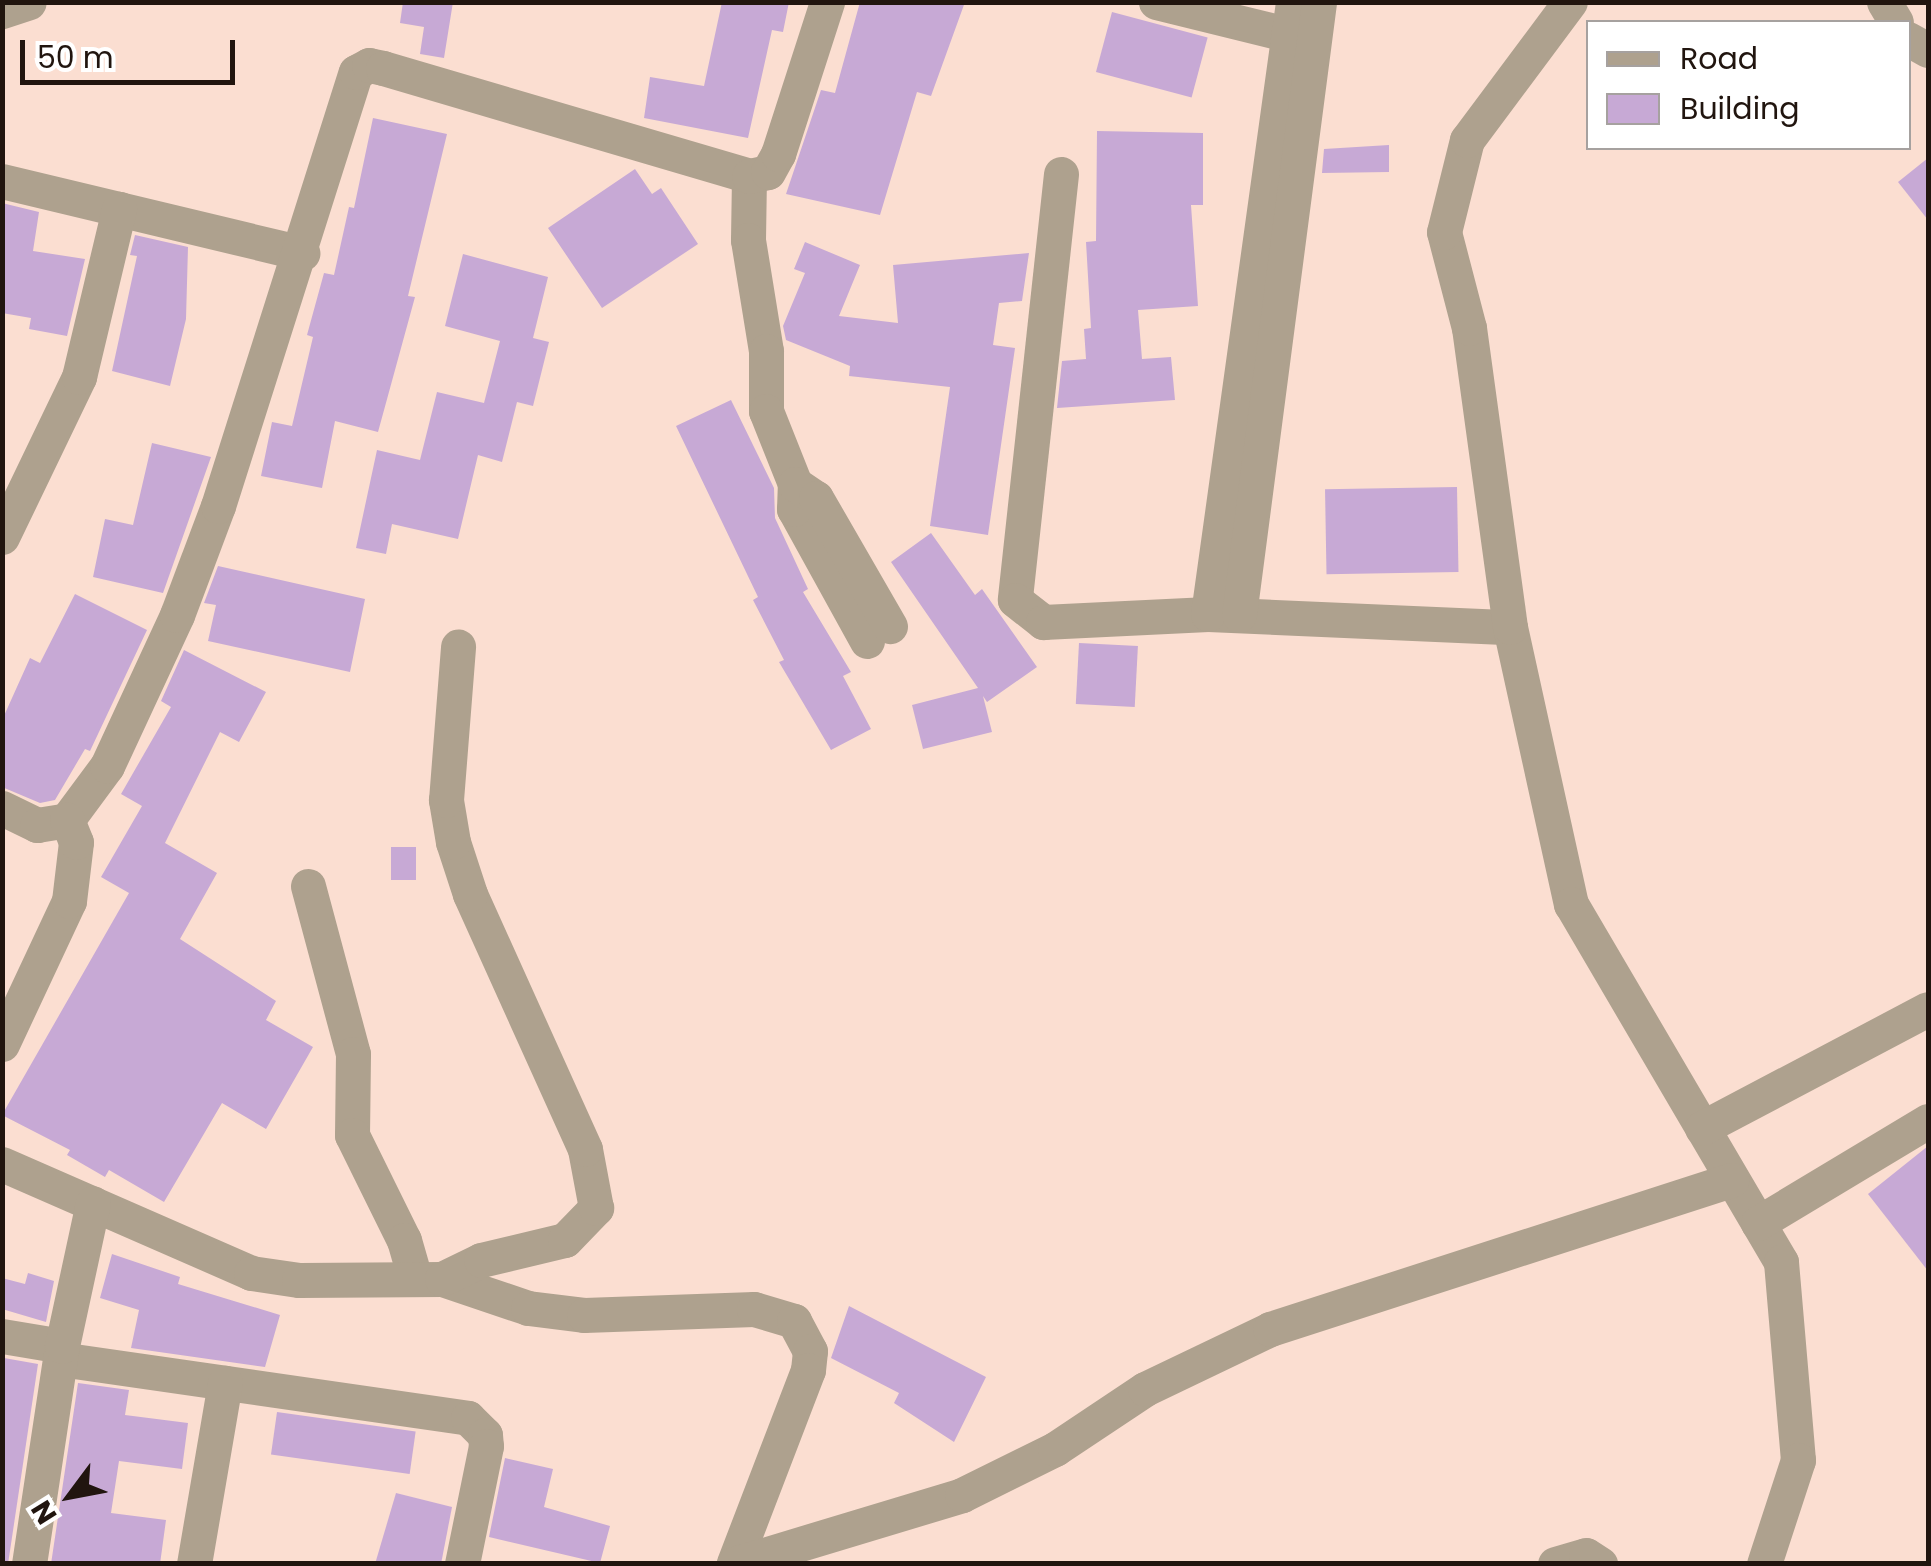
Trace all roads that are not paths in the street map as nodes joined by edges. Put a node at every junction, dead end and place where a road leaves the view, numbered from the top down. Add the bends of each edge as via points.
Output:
1 (30, 2) edge
2 (827, 2) edge
3 (1156, 2) edge
4 (1318, 2) edge
5 (1570, 2) edge
6 (2, 10) edge
7 (1298, 26) edge
8 (1061, 174) dead end
9 (749, 176) junction
10 (2, 182) edge
11 (119, 209) junction
12 (302, 253) junction
13 (2, 536) edge
14 (1224, 614) junction
15 (1510, 626) junction
16 (879, 633) dead end
17 (458, 646) dead end
18 (2, 808) edge
19 (67, 820) junction
20 (308, 886) dead end
21 (1928, 1009) edge
22 (2, 1044) edge
23 (1928, 1121) edge
24 (1702, 1128) junction
25 (2, 1164) edge
26 (1732, 1180) junction
27 (93, 1203) junction
28 (1758, 1224) junction
29 (428, 1278) junction
30 (2, 1336) edge
31 (61, 1353) junction
32 (225, 1382) junction
33 (734, 1563) edge
34 (30, 1564) edge
35 (194, 1564) edge
36 (462, 1564) edge
37 (1554, 1564) edge
38 (1600, 1564) edge
39 (1764, 1564) edge

1 - 6 street
2 - 9 street via 778,154 768,172
3 - 7 street
4 - 7 street
5 - 15 street via 1467,140 1444,232 1469,328
7 - 14 street
8 - 14 street via 1015,600 1044,622
9 - 12 street via 368,65 356,72
9 - 16 street via 748,240 766,352 766,411 795,484 816,498
10 - 11 street
11 - 12 street
11 - 13 street via 79,376
12 - 19 street via 177,615 106,766
14 - 15 street
15 - 24 street via 1571,904
17 - 29 street via 446,800 453,842 585,1149 596,1208 565,1240
18 - 19 street via 36,825
19 - 22 street via 76,842 69,901
20 - 29 street via 353,1054 352,1135
21 - 24 street
23 - 28 street
24 - 26 street
25 - 27 street
26 - 28 street
26 - 33 street via 1270,1329 1146,1389 1054,1449 962,1495
27 - 29 street via 251,1273 300,1280
27 - 31 street
28 - 39 street via 1780,1262 1798,1460
29 - 33 street via 528,1308 584,1315 754,1309 794,1321 810,1351 808,1370
30 - 31 street
31 - 32 street
31 - 34 street
32 - 35 street
32 - 36 street via 452,1414 478,1425 486,1446
37 - 38 street via 1586,1555

